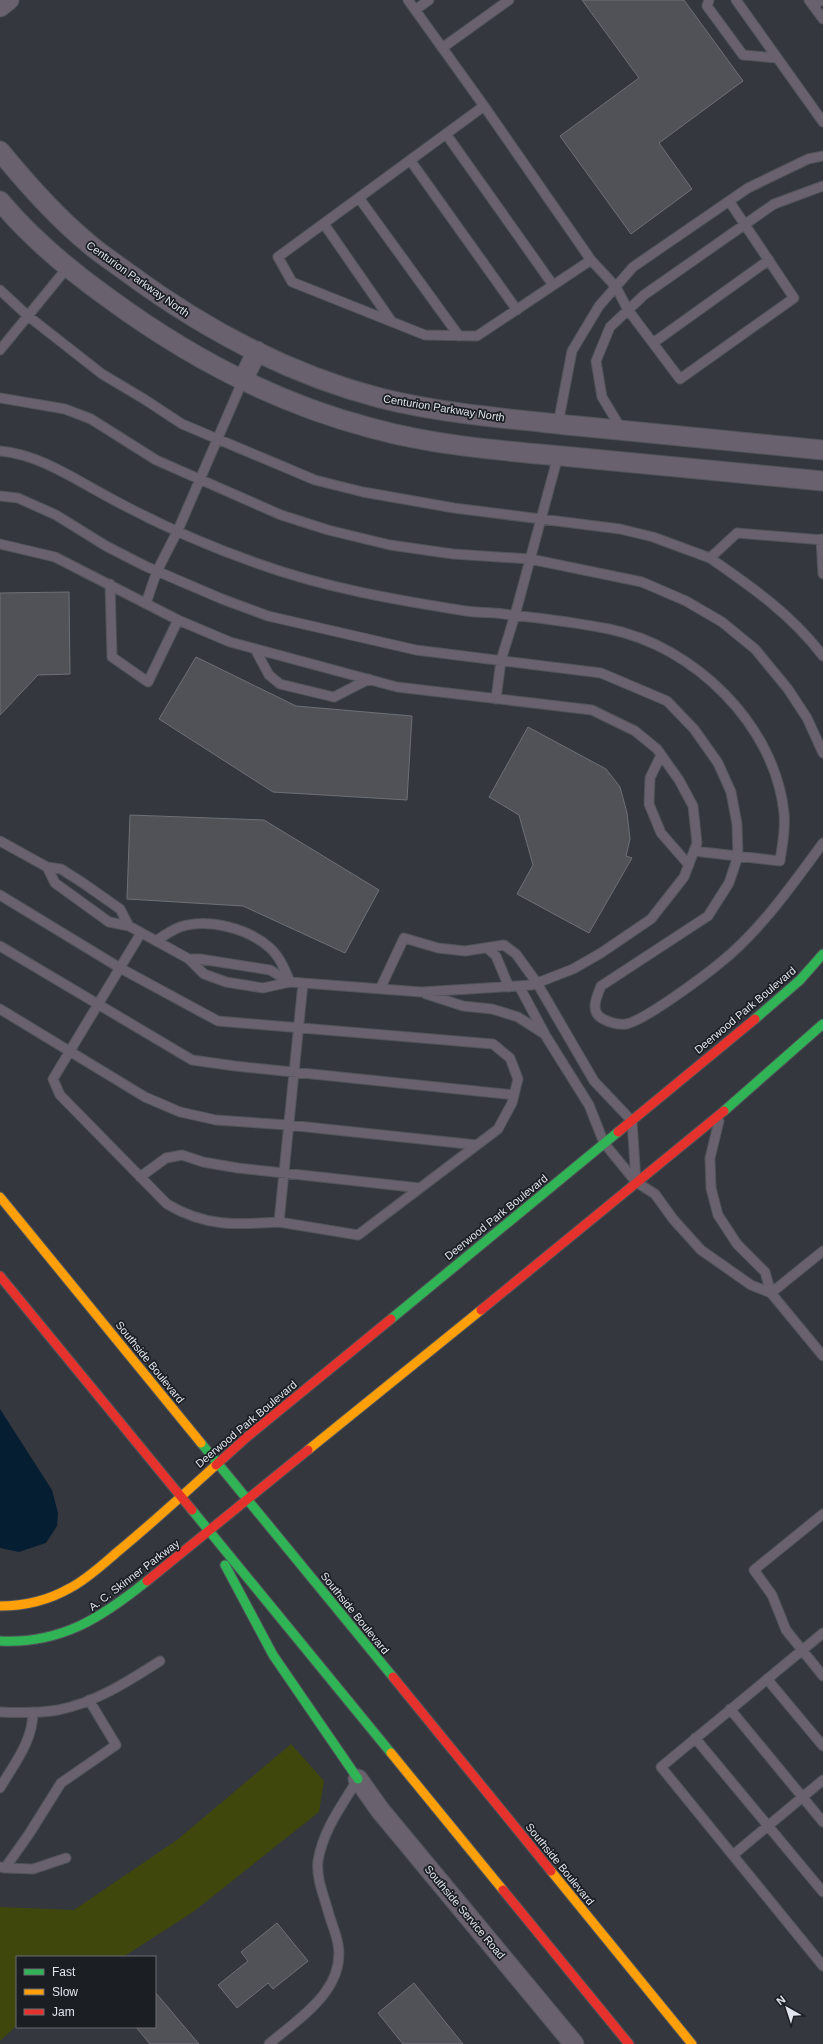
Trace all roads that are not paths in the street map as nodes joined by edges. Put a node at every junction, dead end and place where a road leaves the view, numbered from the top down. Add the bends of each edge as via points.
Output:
1 (9, 0) edge
2 (408, 0) edge
3 (429, 0) edge
4 (509, 0) edge
5 (709, 0) edge
6 (736, 0) edge
7 (822, 0) edge
8 (811, 3) edge
9 (0, 7) edge
10 (415, 10) junction
11 (823, 19) edge
12 (442, 48) junction
13 (777, 58) junction
14 (484, 106) junction
15 (823, 122) edge
16 (446, 134) junction
17 (0, 151) edge
18 (823, 156) edge
19 (410, 160) junction
20 (823, 186) edge
21 (359, 198) junction
22 (0, 201) edge
23 (729, 201) junction
24 (324, 224) junction
25 (745, 224) junction
26 (591, 260) junction
27 (769, 260) junction
28 (68, 268) junction
29 (553, 286) junction
30 (616, 287) junction
31 (0, 290) edge
32 (517, 310) junction
33 (628, 310) junction
34 (28, 316) junction
35 (392, 322) junction
36 (459, 336) junction
37 (653, 343) junction
38 (0, 350) edge
39 (257, 351) junction
40 (243, 380) junction
41 (0, 398) edge
42 (558, 424) junction
43 (622, 430) junction
44 (218, 440) junction
45 (823, 450) edge
46 (0, 451) edge
47 (558, 456) junction
48 (200, 479) junction
49 (823, 482) edge
50 (0, 496) edge
51 (541, 518) junction
52 (178, 530) junction
53 (822, 539) edge
54 (0, 544) edge
55 (710, 558) junction
56 (530, 559) junction
57 (157, 571) junction
58 (823, 574) edge
59 (110, 584) junction
60 (146, 603) junction
61 (515, 615) junction
62 (178, 620) junction
63 (255, 649) junction
64 (823, 656) edge
65 (502, 660) junction
66 (369, 679) junction
67 (496, 699) junction
68 (823, 753) edge
69 (662, 755) junction
70 (0, 841) edge
71 (823, 843) edge
72 (694, 851) junction
73 (738, 856) junction
74 (689, 865) junction
75 (47, 867) junction
76 (0, 895) edge
77 (128, 926) junction
78 (141, 933) junction
79 (156, 941) junction
80 (0, 946) edge
81 (487, 948) junction
82 (823, 954) edge
83 (189, 959) junction
84 (120, 968) junction
85 (290, 982) junction
86 (537, 982) junction
87 (302, 983) junction
88 (519, 986) junction
89 (509, 987) junction
90 (380, 989) junction
91 (421, 992) junction
92 (98, 1004) junction
93 (0, 1009) edge
94 (823, 1024) edge
95 (298, 1026) junction
96 (544, 1034) junction
97 (70, 1052) junction
98 (294, 1072) junction
99 (514, 1095) junction
100 (720, 1116) junction
101 (632, 1120) junction
102 (288, 1125) junction
103 (604, 1143) junction
104 (477, 1145) junction
105 (284, 1173) junction
106 (140, 1177) junction
107 (636, 1182) junction
108 (420, 1188) junction
109 (0, 1197) edge
110 (279, 1222) junction
111 (823, 1251) edge
112 (0, 1276) edge
113 (771, 1293) junction
114 (823, 1356) edge
115 (217, 1464) junction
116 (180, 1496) junction
117 (247, 1501) junction
118 (823, 1514) edge
119 (209, 1532) junction
120 (0, 1606) edge
121 (823, 1633) edge
122 (0, 1641) edge
123 (802, 1650) junction
124 (160, 1661) dead end
125 (823, 1676) edge
126 (767, 1678) junction
127 (89, 1700) junction
128 (730, 1710) junction
129 (0, 1712) edge
130 (33, 1712) junction
131 (695, 1738) junction
132 (823, 1746) edge
133 (358, 1779) junction
134 (823, 1780) edge
135 (0, 1788) edge
136 (803, 1797) junction
137 (823, 1822) edge
138 (769, 1825) junction
139 (733, 1855) junction
140 (66, 1858) dead end
141 (2, 1868) edge
142 (823, 1892) edge
143 (823, 1966) edge
144 (269, 2044) edge
145 (574, 2044) edge
146 (629, 2044) edge
147 (692, 2044) edge

1 - 9 street
2 - 10 lane
3 - 10 lane
4 - 12 lane
5 - 13 lane via 707,6 743,55
6 - 13 lane
7 - 8 lane
8 - 11 lane
10 - 12 lane
12 - 14 lane
13 - 15 lane
14 - 16 lane
14 - 26 lane
16 - 19 lane
16 - 29 lane
17 - 39 street, Centurion Parkway North via 33,191 88,244 167,302 220,334
18 - 23 lane via 808,159 748,188
19 - 21 lane
19 - 32 lane
20 - 25 lane via 774,204
21 - 24 lane
21 - 36 lane
22 - 28 street
23 - 25 lane
23 - 30 lane via 633,267
24 - 35 lane
24 - 35 lane via 278,257 292,282
25 - 27 lane
25 - 33 lane via 644,295
26 - 29 lane
26 - 30 lane
27 - 37 lane
27 - 37 lane via 794,298 680,378
28 - 34 lane
28 - 40 street via 149,328
29 - 32 lane
30 - 33 lane
30 - 42 lane via 598,306 572,351
31 - 34 lane
32 - 36 lane via 477,336
33 - 37 lane
33 - 43 lane via 610,327 596,361 602,397
34 - 38 lane
34 - 44 lane via 102,374 182,424
35 - 36 lane via 425,335
39 - 40 street
39 - 42 street, Centurion Parkway North via 326,381 380,398 432,408
40 - 44 lane
40 - 47 street via 315,410 372,428 426,439
41 - 48 lane via 65,409 91,420 156,460
42 - 43 street, Centurion Parkway North
43 - 45 street, Centurion Parkway North
44 - 48 lane
44 - 51 lane via 316,480 363,492 454,508
46 - 52 lane via 14,452 48,463 110,498
47 - 49 street
47 - 51 lane
48 - 52 lane
48 - 56 lane via 281,515 336,532 390,545 453,554
50 - 57 lane via 18,498 56,515 106,546
51 - 55 lane via 620,529 653,537
51 - 56 lane
52 - 57 lane
52 - 61 lane via 258,563 330,585 386,598 469,612
53 - 55 lane via 737,533
53 - 58 lane
54 - 59 lane via 55,557
55 - 64 lane via 763,594 795,624
56 - 61 lane
56 - 68 lane via 642,582 686,601 722,622 755,649 788,689 807,718
57 - 60 lane
57 - 65 lane via 268,616 416,650
59 - 60 lane
59 - 62 lane via 112,657 148,682
60 - 62 lane
61 - 65 lane
61 - 73 lane via 611,629 655,644 690,665 724,693 745,718 765,750 778,784 784,815 780,861
62 - 63 lane via 230,642
63 - 66 lane
63 - 66 lane via 269,675 280,684 334,697
65 - 67 lane
65 - 73 lane via 601,673 667,701 694,729 718,763 731,792 737,824
66 - 67 lane via 397,687
67 - 69 lane via 592,710 636,731
69 - 72 lane via 693,806 697,843
69 - 74 lane via 650,778 649,804 661,833
70 - 75 lane
71 - 73 lane via 754,930 720,963 643,1018 626,1024 600,1018 595,1011 601,986 708,916 729,883
72 - 73 lane
72 - 74 lane
74 - 86 lane via 684,876 651,919 602,953 573,969
75 - 77 lane via 55,883 109,922
75 - 77 lane via 61,869 120,909
76 - 84 lane
77 - 78 lane
78 - 79 lane
78 - 84 lane
79 - 83 lane
79 - 85 lane via 179,927 200,923 246,932 270,947
80 - 92 lane
81 - 86 lane via 504,945 516,954
81 - 89 lane via 496,956
81 - 90 lane via 464,951 438,948 404,938
82 - 101 main road, Deerwood Park Boulevard via 800,980 773,1004
83 - 85 lane via 270,970
83 - 85 lane via 204,974 226,982 263,988
84 - 92 lane
84 - 95 lane via 218,1021
85 - 87 lane
86 - 88 lane
86 - 101 lane via 594,1081
87 - 90 lane
87 - 95 lane
88 - 89 lane
88 - 96 lane
89 - 91 lane
90 - 91 lane
91 - 96 lane via 463,1006 492,1009 518,1017
92 - 97 lane
92 - 98 lane via 192,1060
93 - 97 lane
94 - 100 main road
95 - 98 lane
95 - 99 lane via 493,1044 510,1058 518,1079
96 - 103 lane via 589,1105
97 - 102 lane via 145,1097 180,1112 216,1120
97 - 106 lane via 54,1079 60,1095
98 - 99 lane
98 - 102 lane
99 - 104 lane via 498,1129
100 - 107 main road
100 - 113 lane via 710,1158 711,1188 718,1215 737,1244 764,1272
101 - 103 main road, Deerwood Park Boulevard
101 - 107 lane
102 - 104 lane
102 - 105 lane
103 - 107 lane
103 - 115 main road, Deerwood Park Boulevard
104 - 108 lane
105 - 106 lane via 203,1162 182,1155 166,1158
105 - 108 lane
105 - 110 lane
106 - 110 lane via 167,1204 184,1214 206,1221 234,1225
107 - 113 lane via 655,1194 701,1250 752,1285
107 - 117 main road
108 - 110 lane via 358,1235
109 - 115 main road, Southside Boulevard
111 - 113 lane
112 - 116 main road
113 - 114 lane
115 - 116 main road, Deerwood Park Boulevard
115 - 117 main road, Southside Boulevard
116 - 119 main road
116 - 120 main road via 132,1540 69,1589 37,1602
117 - 119 main road
117 - 147 main road, Southside Boulevard
118 - 123 lane via 754,1570 772,1595 786,1630
119 - 122 main road, A. C. Skinner Parkway via 130,1595 90,1623 51,1638 24,1642
119 - 133 main road via 274,1655
119 - 146 main road
121 - 123 lane
123 - 125 lane
123 - 126 lane
124 - 127 lane via 126,1682
126 - 128 lane
126 - 132 lane
127 - 130 lane via 58,1710
127 - 141 lane via 116,1745 61,1782 29,1834
128 - 131 lane
128 - 136 lane
129 - 130 lane
130 - 135 lane via 29,1739
131 - 138 lane
131 - 139 lane via 661,1767
133 - 144 lane via 329,1826 318,1862 319,1881 338,1944 338,1964 331,1986 314,2006
133 - 145 street, Southside Service Road via 380,1810
134 - 136 lane
136 - 137 lane
136 - 138 lane
138 - 139 lane
138 - 142 lane
139 - 143 lane
140 - 141 lane via 33,1869

